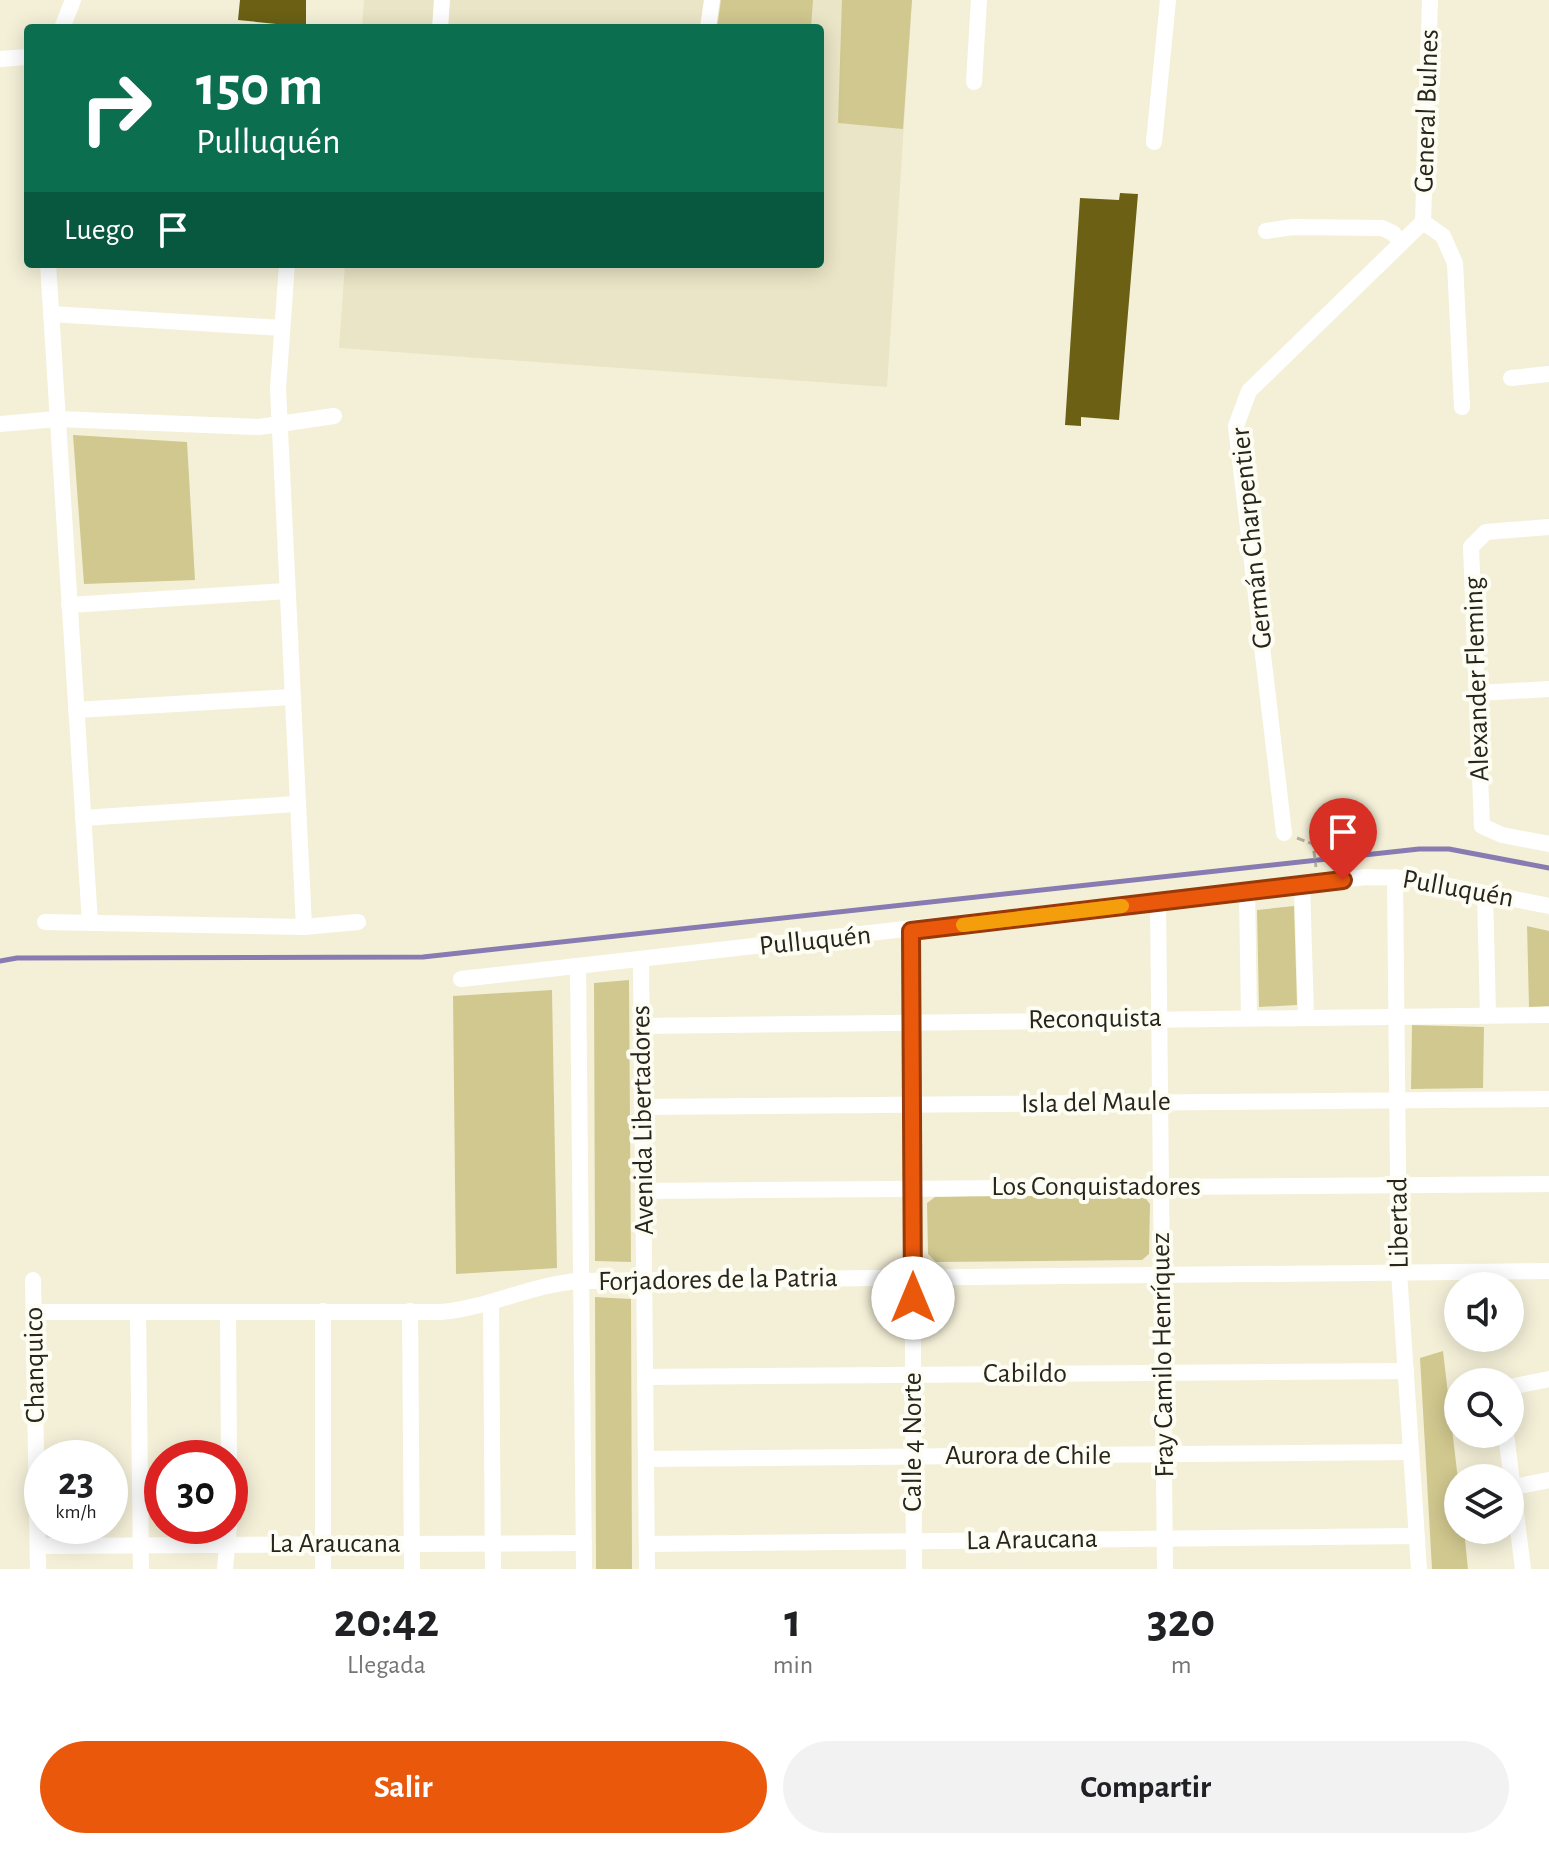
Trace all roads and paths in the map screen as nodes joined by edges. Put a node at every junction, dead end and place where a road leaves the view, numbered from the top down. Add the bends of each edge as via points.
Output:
1 (73, 0) edge
2 (442, 0) edge
3 (712, 0) edge
4 (979, 0) edge
5 (1168, 0) edge
6 (1430, 0) edge
7 (64, 24) edge
8 (440, 24) edge
9 (709, 24) edge
10 (24, 57) edge
11 (0, 59) edge
12 (974, 82) dead end
13 (1154, 142) dead end
14 (1423, 222) junction
15 (1266, 231) dead end
16 (1401, 243) junction
17 (48, 268) edge
18 (287, 268) edge
19 (51, 314) junction
20 (282, 328) junction
21 (1549, 374) edge
22 (1511, 378) dead end
23 (1462, 407) dead end
24 (334, 416) dead end
25 (57, 419) junction
26 (0, 424) edge
27 (279, 426) junction
28 (1549, 527) edge
29 (287, 591) junction
30 (69, 605) junction
31 (1549, 689) edge
32 (1479, 693) junction
33 (291, 697) junction
34 (76, 710) junction
35 (296, 804) junction
36 (83, 818) junction
37 (1284, 833) dead end
38 (1313, 844) dead end
39 (1549, 844) edge
40 (1315, 863) dead end
41 (1395, 877) junction
42 (1302, 884) junction
43 (1247, 891) junction
44 (1485, 894) junction
45 (1158, 902) junction
46 (1549, 906) edge
47 (45, 922) dead end
48 (358, 922) dead end
49 (90, 923) junction
50 (304, 927) junction
51 (911, 931) junction
52 (641, 960) junction
53 (578, 966) junction
54 (461, 979) dead end
55 (1396, 1015) junction
56 (1488, 1015) junction
57 (1549, 1015) edge
58 (1306, 1016) junction
59 (1249, 1017) junction
60 (1159, 1018) junction
61 (911, 1022) junction
62 (642, 1026) junction
63 (1549, 1099) edge
64 (1397, 1101) junction
65 (1160, 1103) junction
66 (912, 1105) junction
67 (642, 1107) junction
68 (1549, 1184) edge
69 (1398, 1185) junction
70 (1161, 1187) junction
71 (912, 1189) junction
72 (643, 1191) junction
73 (1549, 1271) edge
74 (1399, 1272) junction
75 (1162, 1275) junction
76 (912, 1278) junction
77 (33, 1280) dead end
78 (644, 1280) junction
79 (581, 1281) junction
80 (491, 1302) junction
81 (323, 1311) junction
82 (410, 1311) junction
83 (34, 1312) junction
84 (138, 1312) junction
85 (228, 1312) junction
86 (1406, 1371) junction
87 (1163, 1373) junction
88 (913, 1375) junction
89 (645, 1377) junction
90 (1549, 1379) edge
91 (1524, 1384) edge
92 (229, 1440) edge
93 (1411, 1452) junction
94 (1163, 1455) junction
95 (913, 1457) junction
96 (646, 1459) junction
97 (1549, 1480) edge
98 (1524, 1485) edge
99 (1416, 1536) junction
100 (1164, 1538) junction
101 (914, 1541) junction
102 (493, 1543) junction
103 (584, 1543) junction
104 (412, 1544) junction
105 (647, 1544) junction
106 (1520, 1544) edge
107 (227, 1545) junction
108 (324, 1545) junction
109 (38, 1546) junction
110 (140, 1546) junction
111 (38, 1569) edge
112 (141, 1569) edge
113 (225, 1569) edge
114 (323, 1569) edge
115 (412, 1569) edge
116 (493, 1569) edge
117 (584, 1569) edge
118 (647, 1569) edge
119 (914, 1569) edge
120 (1165, 1569) edge
121 (1419, 1569) edge
122 (1523, 1569) edge

1 - 7 street
2 - 8 street
3 - 9 street
4 - 12 street
5 - 13 street
6 - 14 street, General Bulnes
10 - 11 street
14 - 16 street, Germán Charpentier
14 - 23 street via 1443,236 1455,263
15 - 16 street via 1382,228
16 - 37 street, Germán Charpentier via 1249,391 1236,426
17 - 19 street
18 - 20 street
19 - 20 street
19 - 25 street
20 - 27 street
21 - 22 street
24 - 27 street
25 - 26 street
25 - 27 street
25 - 30 street
27 - 29 street
28 - 32 street, Alexander Fleming via 1486,532 1471,547
29 - 30 street
29 - 33 street
30 - 34 street
31 - 32 street
32 - 39 street, Alexander Fleming via 1482,826
33 - 34 street
33 - 35 street
34 - 36 street
35 - 36 street
35 - 50 street
36 - 49 street
38 - 40 path
41 - 42 street, Pulluquén
41 - 44 street, Pulluquén
41 - 55 street, Libertad
42 - 43 street, Pulluquén
42 - 58 street
43 - 45 street, Pulluquén
43 - 59 street
44 - 46 street, Pulluquén
44 - 56 street
45 - 51 street, Pulluquén
45 - 60 street, Fray Camilo Henríquez
47 - 49 street
48 - 50 street
49 - 50 street
51 - 52 street, Pulluquén
51 - 61 street, Calle 4 Norte
52 - 53 street, Pulluquén
52 - 62 street, Avenida Libertadores
53 - 54 street, Pulluquén
53 - 79 street
55 - 56 street, Reconquista
55 - 58 street, Reconquista
55 - 64 street, Libertad
56 - 57 street, Reconquista
58 - 59 street, Reconquista
59 - 60 street, Reconquista
60 - 61 street, Reconquista
60 - 65 street, Fray Camilo Henríquez
61 - 62 street, Reconquista
61 - 66 street, Calle 4 Norte
62 - 67 street, Avenida Libertadores
63 - 64 street, Isla del Maule
64 - 65 street, Isla del Maule
64 - 69 street, Libertad
65 - 66 street, Isla del Maule
65 - 70 street, Fray Camilo Henríquez
66 - 67 street, Isla del Maule
66 - 71 street, Calle 4 Norte
67 - 72 street, Avenida Libertadores
68 - 69 street, Los Conquistadores
69 - 70 street, Los Conquistadores
69 - 74 street, Libertad
70 - 71 street, Los Conquistadores
70 - 75 street, Fray Camilo Henríquez
71 - 72 street, Los Conquistadores
71 - 76 street, Calle 4 Norte
72 - 78 street, Avenida Libertadores
73 - 74 street, Forjadores de la Patria
74 - 75 street, Forjadores de la Patria
74 - 86 street, Libertad
75 - 76 street, Forjadores de la Patria
75 - 87 street, Fray Camilo Henríquez
76 - 78 street, Forjadores de la Patria
76 - 88 street, Calle 4 Norte
77 - 83 street, Chanquico
78 - 79 street, Forjadores de la Patria
78 - 89 street, Avenida Libertadores
79 - 80 street, Forjadores de la Patria
79 - 103 street
80 - 82 street, Forjadores de la Patria via 455,1311
80 - 102 street
81 - 82 street, Forjadores de la Patria
81 - 85 street, Forjadores de la Patria
81 - 108 street
82 - 104 street
83 - 84 street, Forjadores de la Patria
83 - 109 street, Chanquico
84 - 85 street, Forjadores de la Patria
84 - 110 street
85 - 92 street
86 - 87 street, Cabildo
86 - 93 street, Libertad
87 - 88 street, Cabildo
87 - 94 street, Fray Camilo Henríquez
88 - 89 street, Cabildo
88 - 95 street, Calle 4 Norte
89 - 96 street, Avenida Libertadores
90 - 91 street
93 - 94 street, Aurora de Chile
93 - 99 street, Libertad
94 - 95 street, Aurora de Chile
94 - 100 street, Fray Camilo Henríquez
95 - 96 street, Aurora de Chile
95 - 101 street, Calle 4 Norte
96 - 105 street, Avenida Libertadores
97 - 98 street
99 - 100 street, La Araucana
99 - 121 street, Libertad
100 - 101 street, La Araucana
100 - 120 street, Fray Camilo Henríquez
101 - 105 street, La Araucana
101 - 119 street, Calle 4 Norte
102 - 103 street, La Araucana
102 - 104 street, La Araucana
102 - 116 street
103 - 117 street
104 - 108 street, La Araucana
104 - 115 street
105 - 118 street, Avenida Libertadores
106 - 122 street
107 - 108 street, La Araucana
107 - 110 street, La Araucana
107 - 113 street
108 - 114 street
109 - 110 street, La Araucana
109 - 111 street, Chanquico
110 - 112 street

